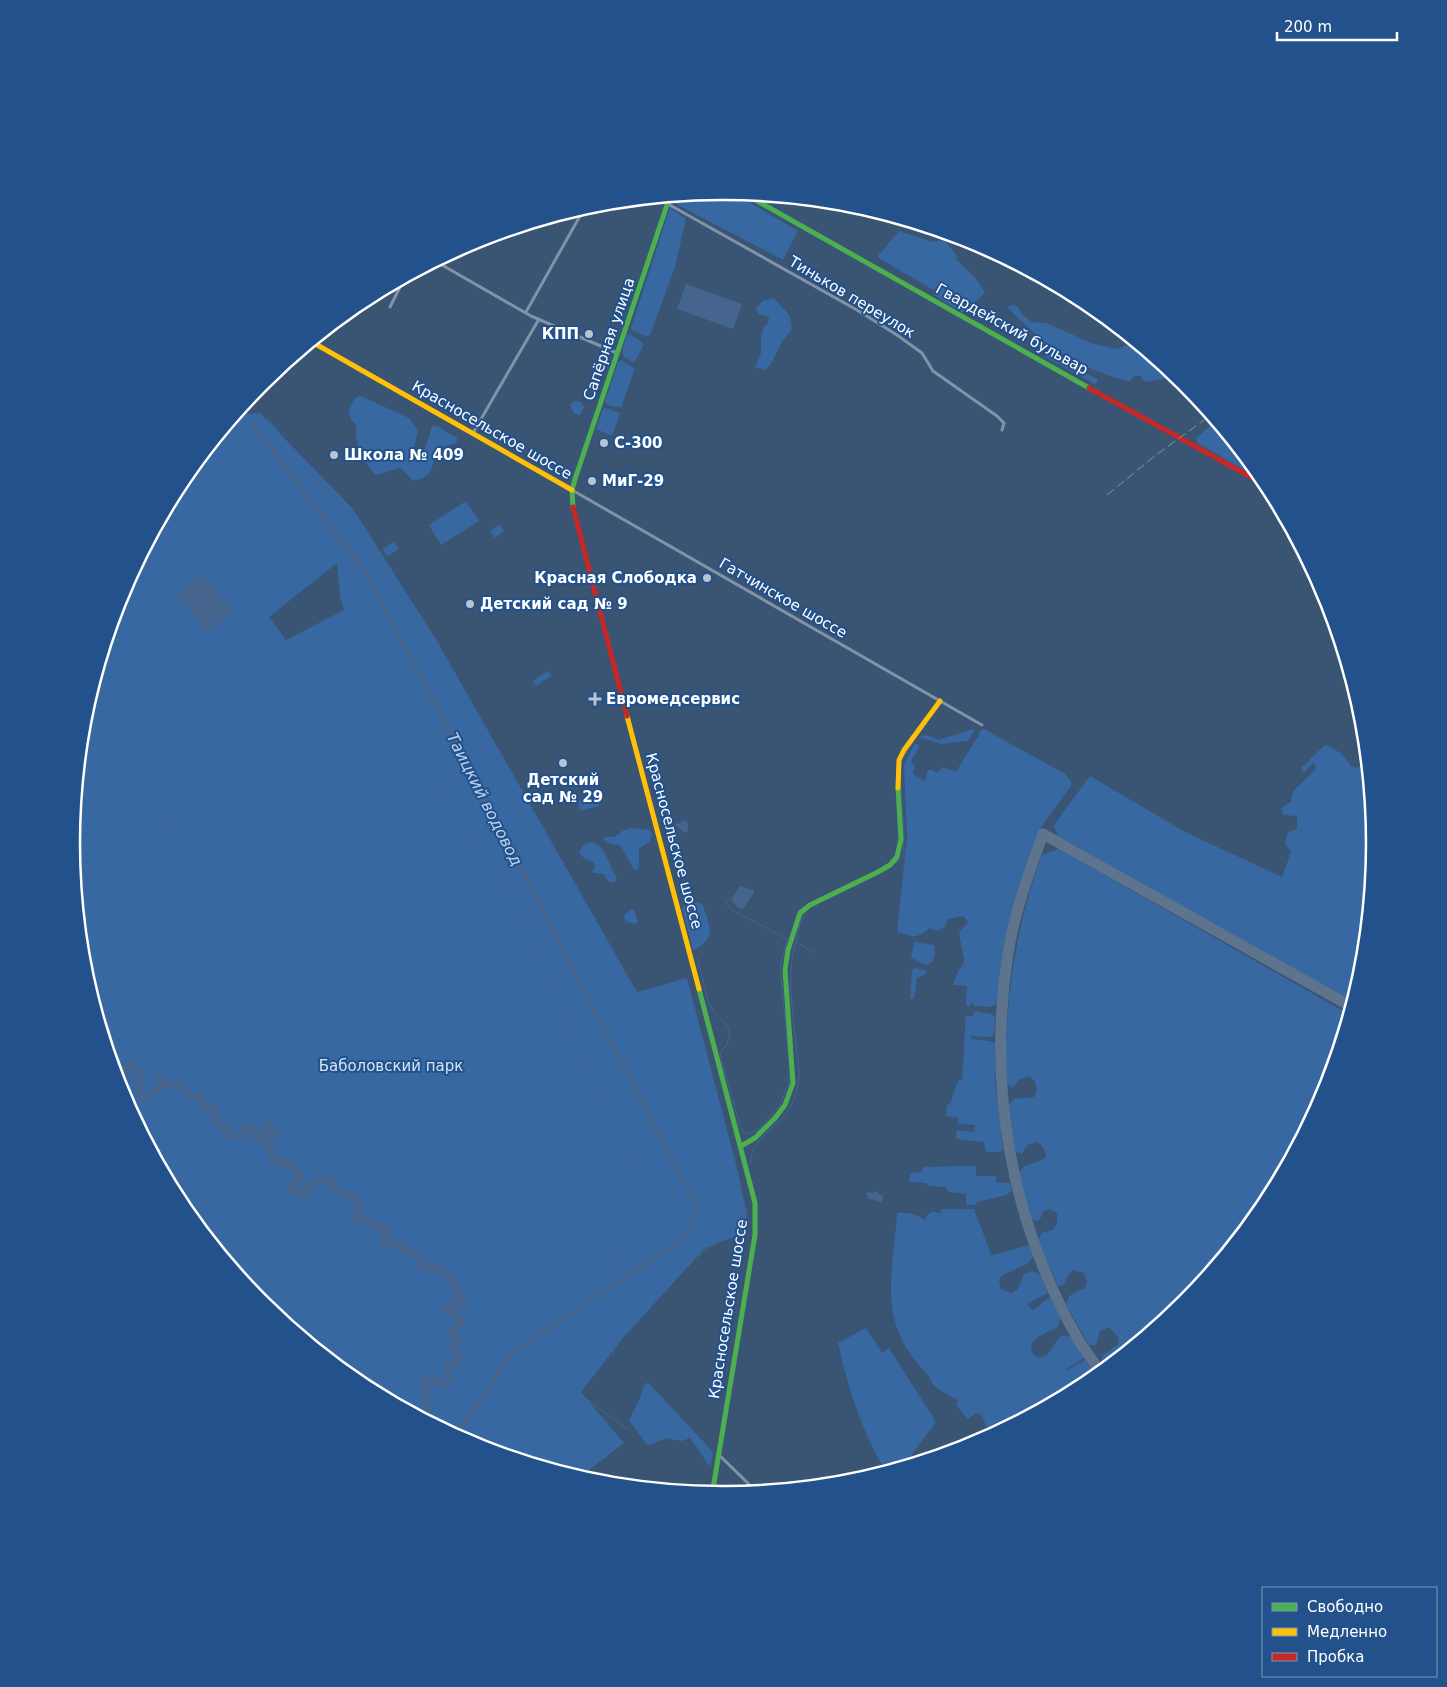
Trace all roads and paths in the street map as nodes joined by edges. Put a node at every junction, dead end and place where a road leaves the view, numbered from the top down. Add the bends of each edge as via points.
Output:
1 (757, 201) edge
2 (668, 204) joint
3 (580, 216) edge
4 (441, 265) edge
5 (401, 286) edge
6 (390, 307) dead end
7 (526, 312) junction
8 (539, 319) junction
9 (317, 345) edge
10 (618, 353) junction
11 (1002, 430) dead end
12 (473, 433) junction
13 (1254, 479) edge
14 (572, 490) junction
15 (940, 701) junction
16 (982, 725) dead end
17 (741, 1146) junction
18 (718, 1453) junction
19 (751, 1486) edge
20 (713, 1487) edge

1 - 13 street, Гвардейский бульвар
2 - 10 street, Сапёрная улица
2 - 11 street, Тиньков переулок via 896,335 922,353 934,371 997,416 1004,423
3 - 7 street
4 - 7 street
5 - 6 street
7 - 8 street
8 - 10 street
8 - 12 street
9 - 12 street, Красносельское шоссе
10 - 14 street, Сапёрная улица
12 - 14 street, Красносельское шоссе
14 - 15 street, Гатчинское шоссе
14 - 17 street, Красносельское шоссе via 572,504
15 - 16 street, Гатчинское шоссе
15 - 17 street via 900,760 901,839 897,857 878,872 838,890 800,913 785,970 793,1082 785,1105 776,1118
17 - 18 street, Красносельское шоссе via 755,1203 756,1224
18 - 19 street
18 - 20 street, Красносельское шоссе

